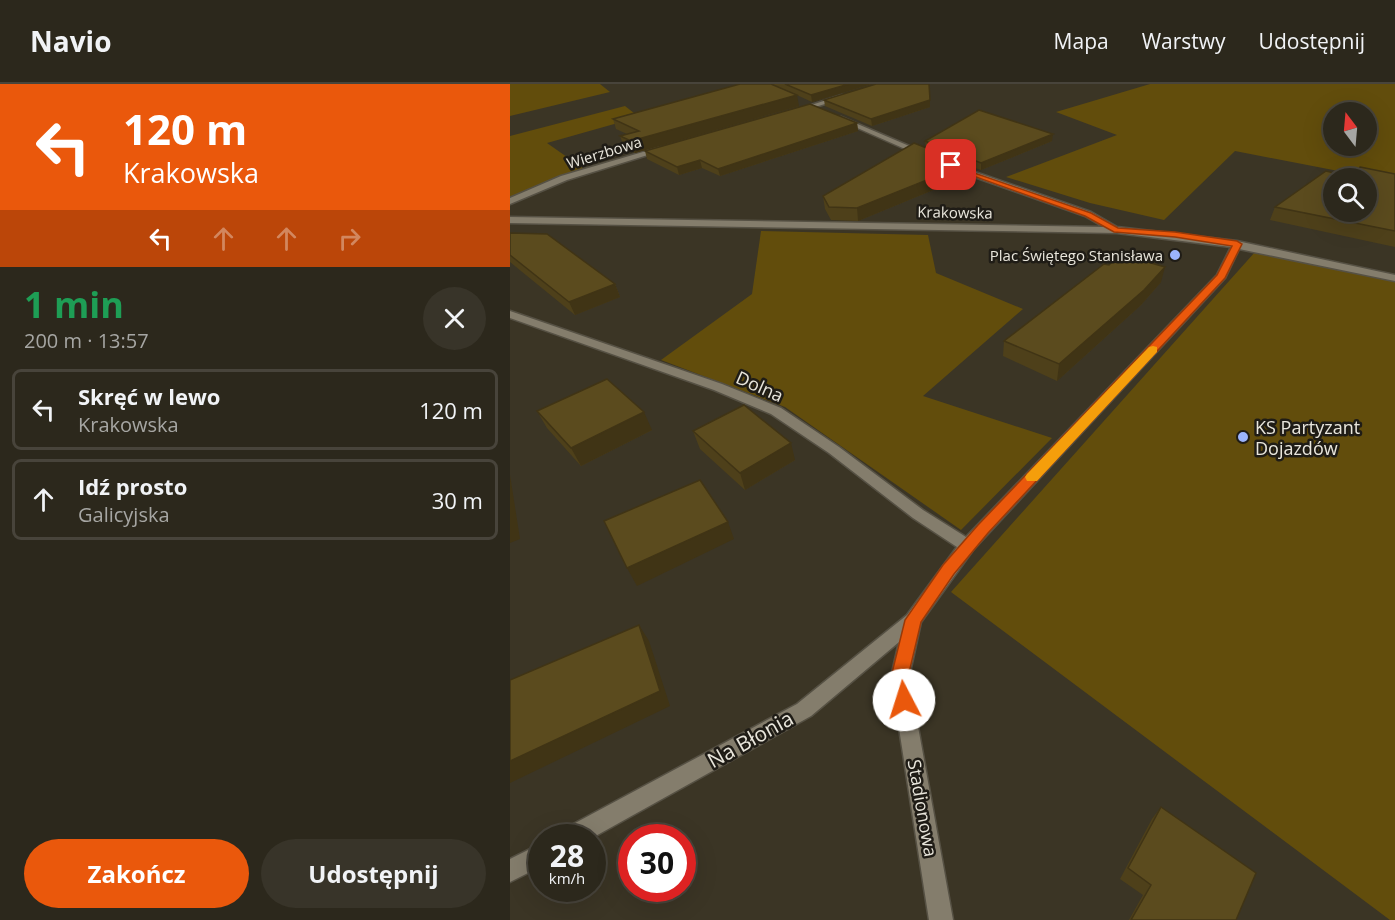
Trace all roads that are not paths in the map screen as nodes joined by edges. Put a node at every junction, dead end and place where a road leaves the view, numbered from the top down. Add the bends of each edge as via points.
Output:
1 (847, 96) edge
2 (802, 102) edge
3 (811, 106) junction
4 (822, 111) edge
5 (790, 112) edge
6 (833, 116) edge
7 (675, 145) edge
8 (929, 156) edge
9 (940, 161) edge
10 (510, 201) edge
11 (1062, 205) junction
12 (510, 220) edge
13 (1078, 229) junction
14 (1117, 230) junction
15 (1237, 244) junction
16 (1395, 278) edge
17 (510, 314) edge
18 (967, 546) junction
19 (913, 620) junction
20 (596, 824) edge
21 (528, 861) edge
22 (510, 871) edge
23 (941, 920) edge

1 - 3 street
2 - 3 street
3 - 4 street
3 - 5 street
6 - 8 street
7 - 10 street, Wierzbowa via 564,178
9 - 11 street
11 - 13 street
11 - 14 street
12 - 13 street, Krakowska
13 - 14 street, Krakowska
14 - 15 street, Krakowska
15 - 16 street, Krakowska
15 - 18 street, Stadionowa via 1221,276
17 - 18 street, Dolna via 776,411
18 - 19 street, Stadionowa
19 - 20 street, Na Błonia via 804,710
19 - 23 street, Stadionowa via 900,677
21 - 22 street

